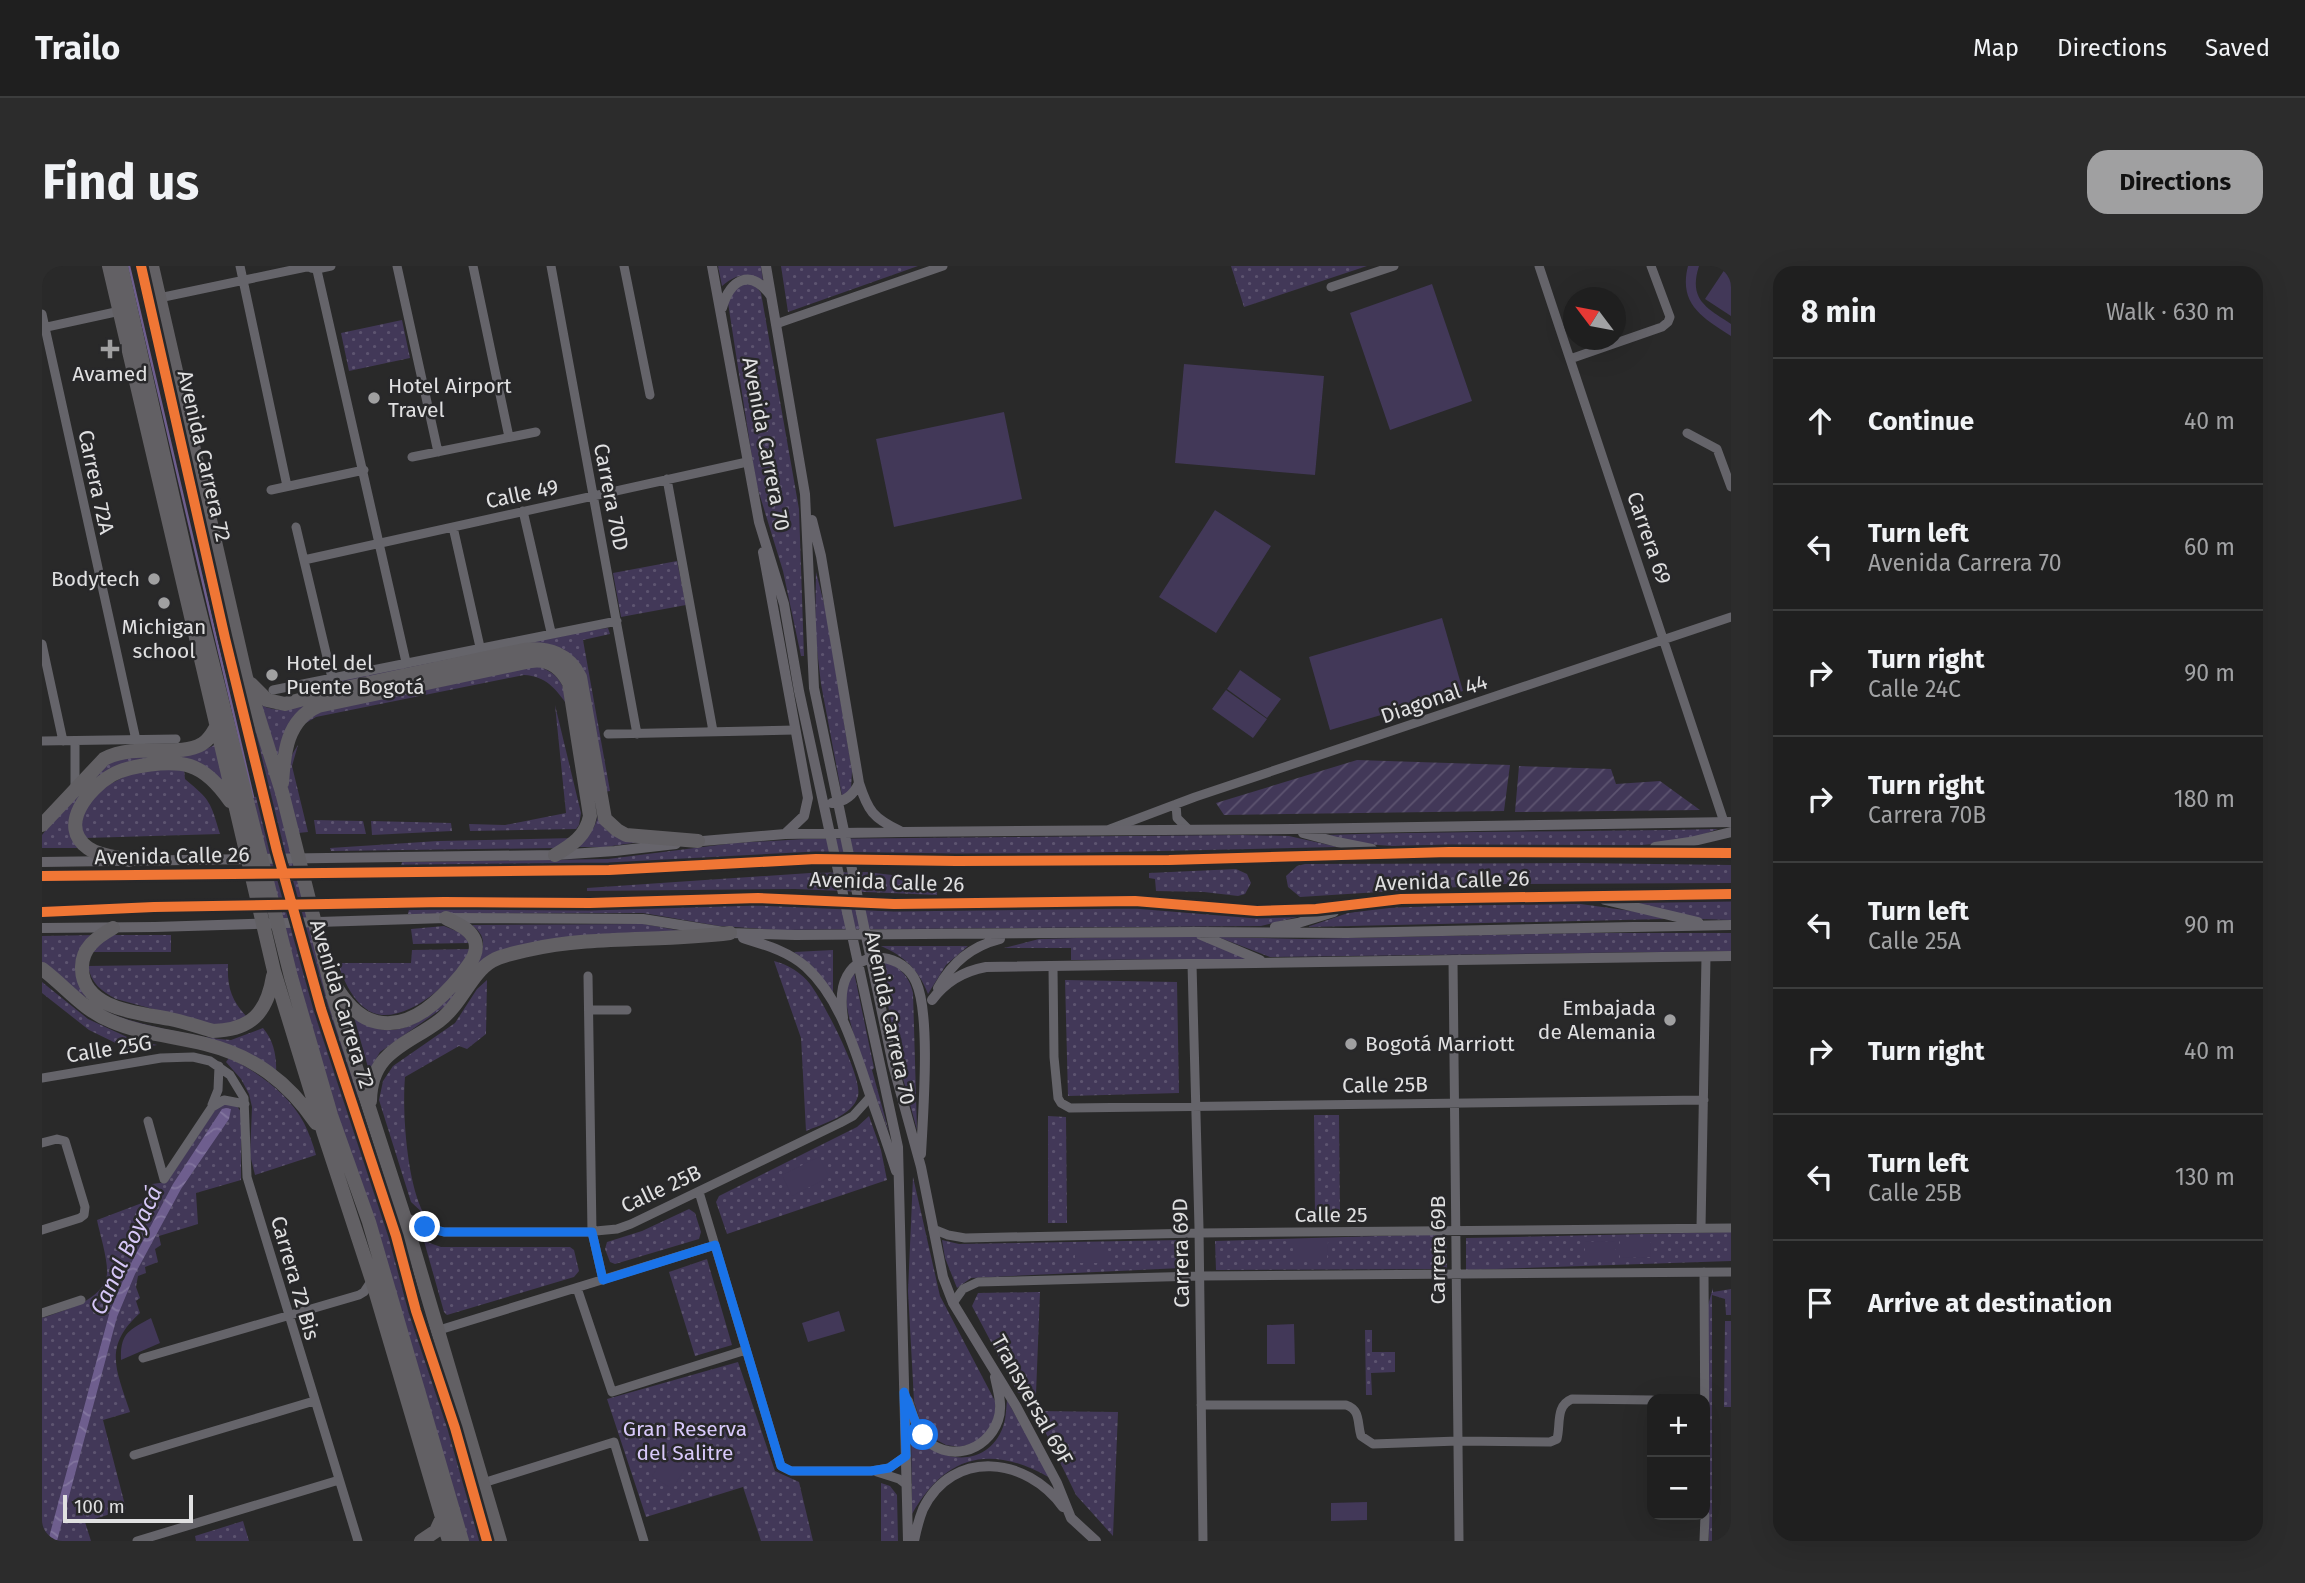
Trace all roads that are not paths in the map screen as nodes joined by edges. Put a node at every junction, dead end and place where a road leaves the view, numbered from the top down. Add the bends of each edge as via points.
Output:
1 (109, 266) edge
2 (121, 266) edge
3 (141, 266) edge
4 (152, 266) edge
5 (240, 266) edge
6 (331, 266) edge
7 (397, 266) edge
8 (473, 266) edge
9 (551, 266) edge
10 (624, 266) edge
11 (712, 266) edge
12 (766, 266) edge
13 (943, 266) edge
14 (1394, 266) edge
15 (1539, 266) edge
16 (1651, 266) edge
17 (314, 267) edge
18 (243, 279) junction
19 (1331, 287) dead end
20 (159, 298) junction
21 (772, 298) junction
22 (120, 311) junction
23 (720, 313) junction
24 (42, 314) edge
25 (776, 324) junction
26 (44, 328) edge
27 (166, 329) junction
28 (160, 349) junction
29 (1570, 359) junction
30 (137, 385) junction
31 (650, 395) dead end
32 (171, 397) junction
33 (153, 407) junction
34 (186, 411) junction
35 (536, 432) dead end
36 (1688, 433) dead end
37 (509, 437) junction
38 (438, 452) junction
39 (412, 457) dead end
40 (747, 462) junction
41 (364, 470) junction
42 (667, 479) junction
43 (287, 486) junction
44 (1731, 487) edge
45 (271, 490) dead end
46 (805, 494) junction
47 (593, 496) junction
48 (523, 511) junction
49 (759, 522) junction
50 (296, 527) dead end
51 (453, 527) junction
52 (380, 543) junction
53 (304, 560) junction
54 (197, 599) junction
55 (1731, 617) edge
56 (617, 621) junction
57 (192, 624) junction
58 (551, 632) junction
59 (1665, 640) junction
60 (42, 643) edge
61 (481, 647) junction
62 (406, 662) junction
63 (246, 677) junction
64 (332, 678) junction
65 (273, 690) dead end
66 (216, 727) junction
67 (795, 730) junction
68 (713, 732) junction
69 (608, 734) dead end
70 (637, 734) junction
71 (176, 739) dead end
72 (136, 740) junction
73 (42, 741) edge
74 (64, 741) junction
75 (75, 741) junction
76 (805, 783) junction
77 (859, 783) junction
78 (75, 788) junction
79 (282, 792) junction
80 (1177, 804) junction
81 (234, 809) junction
82 (42, 825) edge
83 (1729, 825) edge
84 (1109, 829) junction
85 (1188, 829) junction
86 (1292, 830) junction
87 (902, 832) junction
88 (785, 834) junction
89 (698, 841) junction
90 (1610, 852) junction
91 (1413, 853) junction
92 (1731, 853) edge
93 (555, 855) junction
94 (129, 860) junction
95 (42, 862) edge
96 (42, 876) edge
97 (1731, 894) edge
98 (1567, 896) junction
99 (1364, 903) junction
100 (42, 912) edge
101 (446, 918) junction
102 (1715, 925) junction
103 (1731, 925) edge
104 (42, 928) edge
105 (113, 928) junction
106 (1195, 932) junction
107 (1248, 932) junction
108 (730, 933) junction
109 (1020, 935) junction
110 (1731, 956) edge
111 (1706, 957) junction
112 (1453, 960) junction
113 (1266, 963) junction
114 (1192, 964) junction
115 (1053, 967) junction
116 (42, 970) edge
117 (274, 971) junction
118 (327, 975) junction
119 (588, 976) dead end
120 (932, 1000) junction
121 (589, 1010) junction
122 (627, 1010) dead end
123 (844, 1023) junction
124 (923, 1026) junction
125 (219, 1066) junction
126 (42, 1078) edge
127 (871, 1096) junction
128 (350, 1098) junction
129 (1704, 1100) junction
130 (1455, 1102) junction
131 (245, 1104) junction
132 (1196, 1104) junction
133 (212, 1107) junction
134 (370, 1117) junction
135 (148, 1121) dead end
136 (324, 1135) junction
137 (42, 1143) edge
138 (921, 1167) junction
139 (335, 1168) junction
140 (901, 1190) junction
141 (357, 1191) junction
142 (699, 1192) junction
143 (404, 1216) junction
144 (1701, 1228) junction
145 (1731, 1228) edge
146 (933, 1229) junction
147 (42, 1230) edge
148 (1455, 1231) junction
149 (592, 1232) junction
150 (1199, 1233) junction
151 (715, 1245) junction
152 (1704, 1272) junction
153 (1731, 1272) edge
154 (1199, 1276) junction
155 (1455, 1276) junction
156 (372, 1280) junction
157 (603, 1280) junction
158 (577, 1288) junction
159 (81, 1300) dead end
160 (953, 1303) junction
161 (42, 1313) edge
162 (288, 1317) junction
163 (436, 1331) junction
164 (746, 1350) junction
165 (143, 1359) dead end
166 (993, 1368) junction
167 (904, 1392) junction
168 (1705, 1394) edge
169 (1647, 1400) edge
170 (314, 1401) junction
171 (1201, 1405) junction
172 (461, 1406) junction
173 (455, 1428) junction
174 (1458, 1441) junction
175 (134, 1455) dead end
176 (906, 1456) junction
177 (871, 1471) junction
178 (339, 1480) junction
179 (483, 1483) junction
180 (907, 1485) junction
181 (442, 1518) junction
182 (1071, 1518) junction
183 (1704, 1520) edge
184 (137, 1541) edge
185 (358, 1541) edge
186 (421, 1541) edge
187 (449, 1541) edge
188 (463, 1541) edge
189 (487, 1541) edge
190 (500, 1541) edge
191 (644, 1541) edge
192 (908, 1541) edge
193 (914, 1541) edge
194 (1085, 1541) edge
195 (1096, 1541) edge
196 (1203, 1541) edge
197 (1459, 1541) edge
198 (1704, 1541) edge

1 - 22 highway
2 - 33 highway, Avenida Carrera 72
3 - 28 highway, Avenida Carrera 72
4 - 20 highway, Avenida Carrera 72
5 - 18 street
6 - 17 street
7 - 38 street
8 - 37 street
9 - 47 street, Carrera 70D
10 - 31 street
11 - 23 main road, Avenida Carrera 70
12 - 21 main road, Avenida Carrera 70
13 - 25 street
14 - 19 street
15 - 29 street, Carrera 69
16 - 29 street via 1668,322
17 - 18 street
17 - 41 street
18 - 20 street
18 - 43 street
20 - 27 highway, Avenida Carrera 72
21 - 23 main road via 755,281 741,280 728,290
21 - 25 main road, Avenida Carrera 70
22 - 26 street
22 - 30 highway
23 - 40 main road, Avenida Carrera 70
24 - 26 street, Carrera 72A
25 - 46 main road, Avenida Carrera 70
26 - 72 street, Carrera 72A
27 - 28 highway
27 - 34 highway, Avenida Carrera 72
28 - 32 highway, Avenida Carrera 72
29 - 59 street, Carrera 69
30 - 33 highway
30 - 57 highway
32 - 34 highway
32 - 128 highway, Avenida Carrera 72 via 277,850
33 - 54 highway, Avenida Carrera 72
34 - 63 highway, Avenida Carrera 72
35 - 37 street
36 - 44 street via 1717,449
37 - 38 street
38 - 39 street
40 - 42 street, Calle 49
40 - 49 main road, Avenida Carrera 70
41 - 43 street
41 - 52 street
42 - 47 street, Calle 49
42 - 68 street
43 - 45 street
46 - 77 main road via 821,556
46 - 138 main road, Avenida Carrera 70 via 814,688 893,1065
47 - 48 street, Calle 49
47 - 56 street, Carrera 70D
48 - 51 street, Calle 49
48 - 58 street
49 - 67 main road
49 - 140 main road, Avenida Carrera 70 via 784,604 898,1147
50 - 53 street
51 - 52 street, Calle 49
51 - 61 street
52 - 53 street, Calle 49
52 - 62 street
53 - 64 street
54 - 57 highway
54 - 141 highway, Avenida Carrera 72 via 291,977
55 - 59 street, Diagonal 44
56 - 58 street
56 - 70 street, Carrera 70D
57 - 66 highway
58 - 61 street
59 - 80 street, Diagonal 44
59 - 83 street, Carrera 69
60 - 74 street
61 - 62 street
62 - 64 street
63 - 79 highway, Avenida Carrera 72
63 - 89 highway via 261,696 285,704 524,650 553,652 569,661 580,677 605,819 626,835
64 - 65 street
66 - 78 highway via 203,744 191,749 113,754
66 - 81 highway
67 - 68 street
67 - 76 main road
68 - 70 street
69 - 70 street
71 - 72 street
72 - 75 street
73 - 74 street
74 - 75 street
75 - 78 street
76 - 77 main road via 829,803 839,803
76 - 88 main road via 808,809
77 - 87 main road via 872,814
78 - 82 highway
79 - 93 highway via 290,733 308,710 542,661 558,668 569,683 590,805 585,832
79 - 118 highway, Avenida Carrera 72
80 - 84 street, Diagonal 44
80 - 85 street via 1177,818
81 - 94 highway via 214,782 190,766 131,767 111,775 82,803 76,830 89,849
81 - 117 highway
83 - 86 main road, Avenida Calle 26
83 - 90 main road via 1690,842
84 - 85 main road, Avenida Calle 26
84 - 87 main road, Avenida Calle 26
85 - 86 main road, Avenida Calle 26
86 - 91 main road via 1346,844
87 - 88 main road, Avenida Calle 26
88 - 89 main road, Avenida Calle 26
89 - 93 main road, Avenida Calle 26
90 - 91 main road, Avenida Calle 26
90 - 92 main road, Avenida Calle 26
91 - 96 main road, Avenida Calle 26 via 1156,860 816,859 609,870
93 - 94 main road, Avenida Calle 26
94 - 95 main road, Avenida Calle 26
97 - 98 main road, Avenida Calle 26
98 - 99 main road, Avenida Calle 26
98 - 102 main road via 1612,901
99 - 100 main road, Avenida Calle 26 via 1257,911 1135,901 894,904 767,898
99 - 107 main road
101 - 105 main road
101 - 108 main road via 642,919
101 - 118 highway via 469,931 476,951 446,993 408,1019 386,1023 368,1019 348,1003
102 - 103 main road
102 - 107 main road
104 - 105 main road
105 - 117 highway via 86,950 82,972 88,989 117,1007 213,1031 239,1028 258,1015
106 - 107 main road
106 - 109 main road
106 - 113 main road
108 - 109 main road
108 - 123 main road via 804,965
108 - 134 highway via 565,944 492,961 449,1012 381,1062 370,1090
109 - 120 main road via 989,942 964,955 947,972
110 - 111 main road
111 - 112 main road
111 - 129 street
112 - 113 main road
112 - 130 street, Carrera 69B
113 - 114 main road
114 - 115 main road
114 - 132 street, Carrera 69D
115 - 120 main road via 976,969 950,981
115 - 132 street, Calle 25B via 1054,1057 1058,1098 1066,1107
116 - 136 highway via 109,1021 228,1051 263,1068 284,1084
117 - 136 highway
118 - 134 highway, Avenida Carrera 72
119 - 121 street
120 - 124 main road
121 - 122 street
121 - 149 street
123 - 124 main road via 842,998 847,975 862,960 874,957 894,960 912,974
123 - 127 main road
124 - 138 main road
125 - 126 street, Calle 25G via 182,1056
125 - 131 street, Carrera 72 Bis via 238,1085
125 - 133 street
127 - 140 main road
127 - 142 street, Calle 25B via 840,1124
128 - 134 highway
128 - 173 highway, Avenida Carrera 72
129 - 130 street, Calle 25B
129 - 144 street
130 - 132 street, Calle 25B
130 - 148 street, Carrera 69B
131 - 133 street via 224,1100
131 - 162 street, Carrera 72 Bis via 247,1177
132 - 150 street, Carrera 69D
133 - 135 street via 164,1179
134 - 143 highway, Avenida Carrera 72
136 - 139 highway
137 - 147 street via 65,1141 85,1207 80,1218
138 - 146 main road, Avenida Carrera 70
139 - 141 highway
139 - 156 highway
140 - 167 main road, Avenida Carrera 70
141 - 188 highway, Avenida Carrera 72
142 - 149 street, Calle 25B via 623,1227
142 - 151 street
143 - 149 street, Calle 25B via 444,1232
143 - 163 highway, Avenida Carrera 72
144 - 145 street, Calle 25
144 - 148 street, Calle 25
146 - 150 street, Calle 25 via 965,1238
146 - 160 main road, Avenida Carrera 70
148 - 150 street, Calle 25
148 - 155 street, Carrera 69B
149 - 157 street
150 - 154 street, Carrera 69D
151 - 157 street
151 - 164 street
152 - 153 street
152 - 155 street
152 - 168 street
154 - 155 street
154 - 160 street via 978,1282 963,1289
154 - 171 street, Carrera 69D
155 - 174 street, Carrera 69B
156 - 162 street via 359,1295
156 - 181 highway
157 - 158 street
158 - 163 street
158 - 164 street via 612,1392
159 - 161 street
160 - 166 main road, Transversal 69F
162 - 165 street
162 - 170 street, Carrera 72 Bis
163 - 172 highway, Avenida Carrera 72
164 - 177 street via 781,1466 791,1471
166 - 167 main road via 1000,1403 998,1420 987,1440 972,1449 955,1452 929,1442 917,1426
166 - 182 main road, Transversal 69F via 1057,1483
167 - 176 main road, Avenida Carrera 70
169 - 174 street via 1567,1401 1560,1410 1557,1439 1550,1442
170 - 175 street
170 - 178 street, Carrera 72 Bis
171 - 174 street via 1346,1405 1358,1417 1364,1440 1373,1444
171 - 196 street, Carrera 69D
172 - 173 highway
172 - 179 highway, Avenida Carrera 72
173 - 189 highway, Avenida Carrera 72
174 - 197 street, Carrera 69B
176 - 177 street via 889,1468
176 - 180 main road, Avenida Carrera 70
177 - 180 street
178 - 184 street
178 - 185 street, Carrera 72 Bis
179 - 190 highway, Avenida Carrera 72
179 - 191 street via 614,1442
180 - 192 main road, Avenida Carrera 70
181 - 186 highway via 436,1531
181 - 187 highway
182 - 193 main road via 1032,1477 1000,1466 981,1467 957,1474 934,1493 923,1509
182 - 194 main road
182 - 195 main road
183 - 198 street

